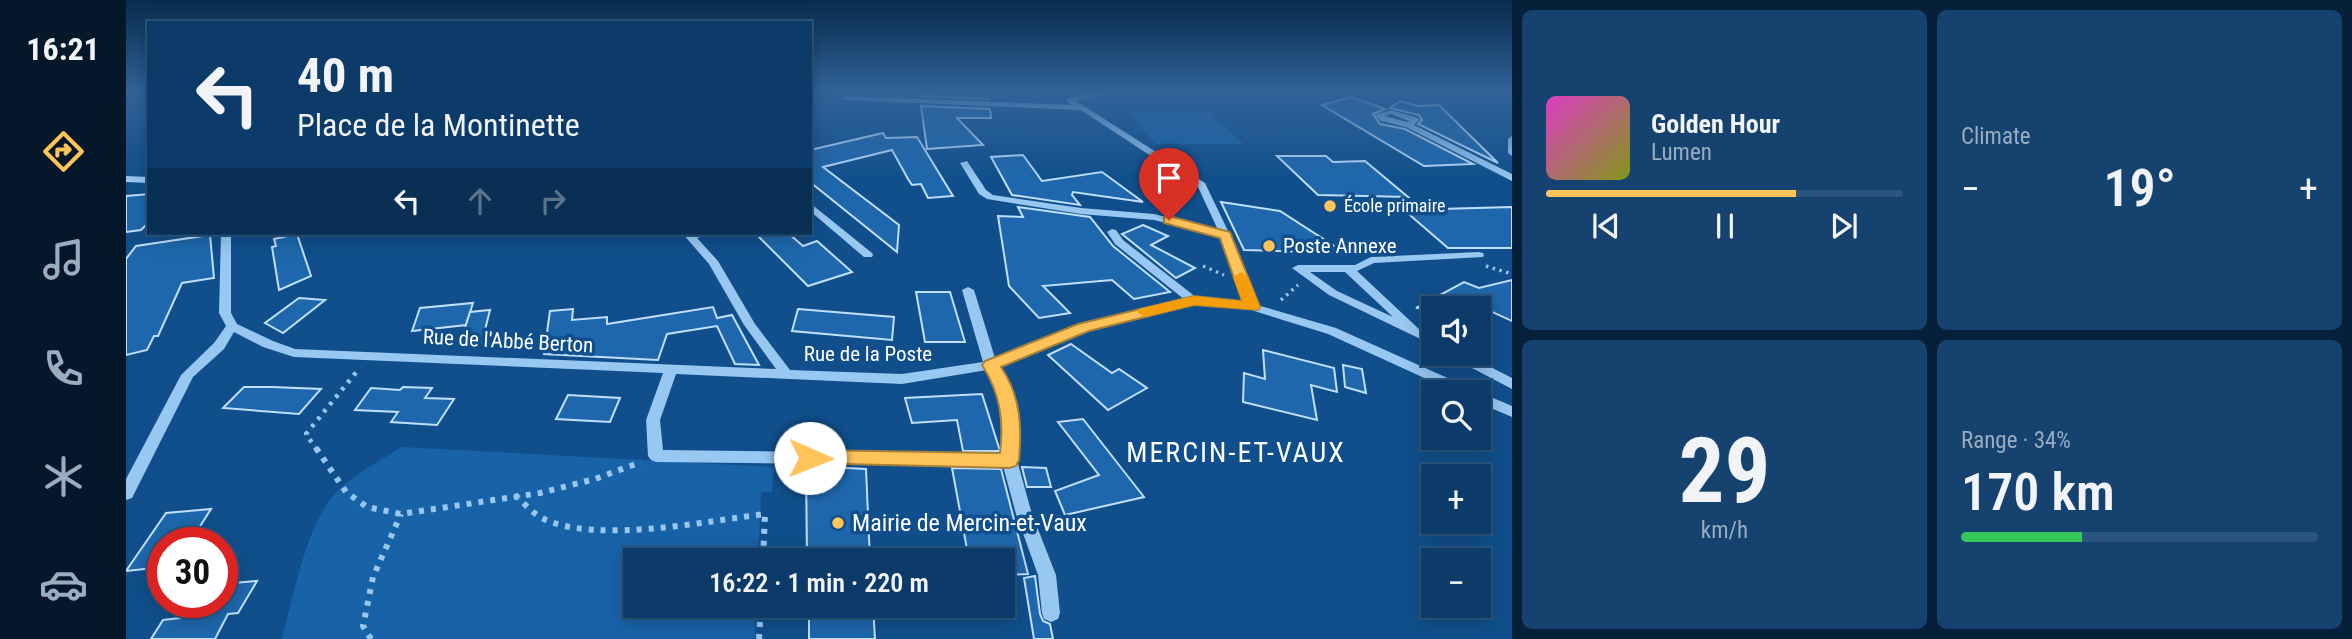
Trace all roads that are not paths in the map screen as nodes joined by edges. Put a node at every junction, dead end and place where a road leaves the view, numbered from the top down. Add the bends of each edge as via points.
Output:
1 (1102, 121) edge
2 (1409, 125) dead end
3 (1512, 139) edge
4 (1512, 153) edge
5 (964, 163) dead end
6 (1512, 178) edge
7 (126, 179) edge
8 (147, 180) edge
9 (812, 208) edge
10 (1112, 232) dead end
11 (226, 235) edge
12 (690, 235) edge
13 (1225, 235) junction
14 (868, 255) dead end
15 (1479, 255) dead end
16 (1348, 269) junction
17 (968, 290) dead end
18 (1194, 300) junction
19 (1252, 307) junction
20 (232, 326) junction
21 (1414, 330) junction
22 (1421, 334) edge
23 (991, 365) junction
24 (1478, 366) edge
25 (671, 370) junction
26 (787, 375) junction
27 (1440, 380) edge
28 (1512, 384) edge
29 (1491, 402) edge
30 (1512, 412) edge
31 (1009, 460) junction
32 (126, 494) edge
33 (1051, 613) dead end

1 - 13 street via 1202,184
2 - 6 street
3 - 4 street
5 - 13 street via 990,197 1154,217
7 - 8 street
9 - 14 street
10 - 18 street
11 - 20 street via 225,313
12 - 26 street via 714,262 750,325
13 - 19 street
15 - 16 street via 1371,260
16 - 21 street
16 - 21 street via 1298,268 1333,293
17 - 23 street
18 - 19 street, Rue de la Poste
18 - 23 street, Rue de la Poste via 1084,327
19 - 27 street, Rue de la Poste via 1332,331
20 - 25 street, Rue de l'Abbé Berton via 294,353
20 - 32 street via 219,346 188,375
21 - 22 street
23 - 26 street, Rue de la Poste via 902,379
23 - 31 street via 1013,423
24 - 28 street
25 - 26 street, Rue de l'Abbé Berton
25 - 31 street via 653,420 656,456
29 - 30 street
31 - 33 street via 1047,575

